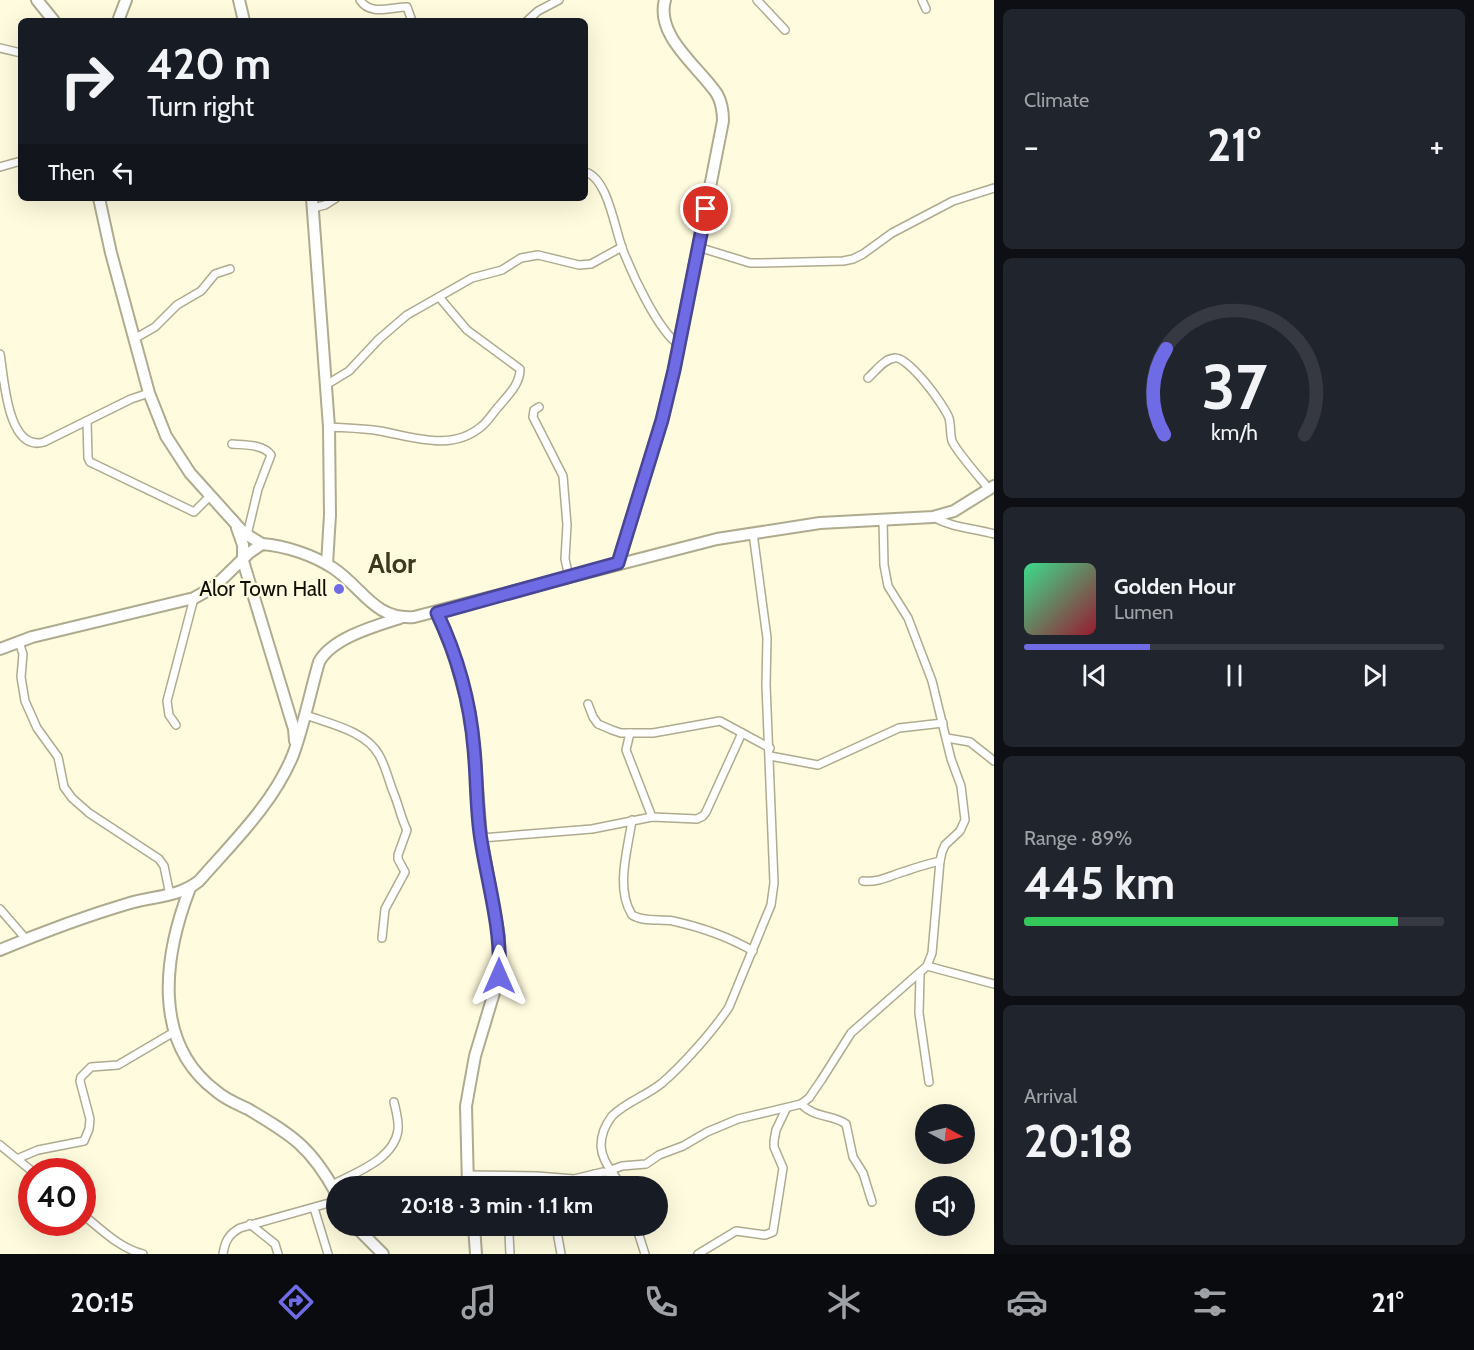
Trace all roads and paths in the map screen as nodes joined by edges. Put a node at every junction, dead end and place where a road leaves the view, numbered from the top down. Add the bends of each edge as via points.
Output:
1 (37, 0) edge
2 (126, 0) edge
3 (239, 0) edge
4 (360, 0) edge
5 (558, 0) edge
6 (665, 0) edge
7 (757, 0) edge
8 (922, 0) edge
9 (926, 9) dead end
10 (52, 18) edge
11 (119, 18) edge
12 (243, 18) edge
13 (411, 18) edge
14 (530, 18) edge
15 (785, 30) dead end
16 (0, 48) edge
17 (18, 52) edge
18 (18, 162) edge
19 (0, 168) edge
20 (588, 173) edge
21 (994, 188) edge
22 (100, 201) edge
23 (330, 201) edge
24 (312, 203) edge
25 (622, 247) junction
26 (698, 247) junction
27 (230, 269) dead end
28 (440, 297) junction
29 (134, 339) junction
30 (679, 345) junction
31 (0, 354) edge
32 (868, 378) dead end
33 (326, 385) junction
34 (148, 393) junction
35 (539, 407) dead end
36 (87, 421) junction
37 (329, 426) junction
38 (232, 444) dead end
39 (991, 487) edge
40 (210, 496) junction
41 (933, 517) junction
42 (883, 520) junction
43 (234, 523) junction
44 (753, 532) junction
45 (994, 534) edge
46 (247, 536) junction
47 (262, 544) junction
48 (243, 561) junction
49 (618, 563) junction
50 (327, 564) junction
51 (569, 577) junction
52 (194, 598) junction
53 (437, 613) junction
54 (400, 618) junction
55 (19, 642) junction
56 (0, 649) edge
57 (588, 704) dead end
58 (300, 720) junction
59 (943, 723) junction
60 (176, 725) dead end
61 (630, 733) junction
62 (742, 733) junction
63 (947, 738) junction
64 (770, 748) junction
65 (770, 756) junction
66 (994, 760) edge
67 (652, 818) junction
68 (632, 820) junction
69 (481, 838) junction
70 (940, 861) junction
71 (863, 881) dead end
72 (190, 888) junction
73 (170, 895) junction
74 (0, 909) edge
75 (382, 938) dead end
76 (26, 939) junction
77 (0, 950) edge
78 (753, 951) junction
79 (927, 966) junction
80 (920, 975) junction
81 (994, 984) edge
82 (174, 1032) junction
83 (929, 1082) dead end
84 (394, 1102) dead end
85 (801, 1104) junction
86 (786, 1109) junction
87 (0, 1144) edge
88 (603, 1157) junction
89 (19, 1158) joint
90 (612, 1171) junction
91 (597, 1174) junction
92 (354, 1176) edge
93 (468, 1176) edge
94 (583, 1176) edge
95 (615, 1176) edge
96 (326, 1177) edge
97 (872, 1202) dead end
98 (326, 1204) edge
99 (314, 1208) junction
100 (250, 1224) junction
101 (96, 1225) edge
102 (365, 1236) edge
103 (475, 1236) edge
104 (509, 1236) edge
105 (558, 1236) edge
106 (639, 1236) edge
107 (143, 1254) edge
108 (222, 1254) edge
109 (278, 1254) edge
110 (328, 1254) edge
111 (383, 1254) edge
112 (476, 1254) edge
113 (510, 1254) edge
114 (561, 1254) edge
115 (645, 1254) edge
116 (698, 1254) edge

1 - 10 street
2 - 11 street
3 - 12 street
4 - 13 street via 366,8 374,10 407,7
5 - 14 street
6 - 26 street via 662,11 666,27 717,95 722,108 723,121
7 - 15 street
8 - 9 street
16 - 17 street
18 - 19 street
20 - 25 street via 602,188
21 - 26 street via 953,201 853,259 843,261 760,264
22 - 29 street
23 - 24 street
24 - 33 street
25 - 28 street via 591,264 538,255 521,258 502,270 472,278
25 - 30 street via 662,328
26 - 30 street
27 - 29 street via 215,274 201,291
28 - 33 street via 407,315 349,370
28 - 37 street via 467,330 520,369 513,389 482,426 448,441 419,441 379,430
29 - 34 street
30 - 49 street via 662,420
31 - 36 street via 9,412 13,423 31,442 45,442
32 - 39 street via 893,358 907,364 943,406 953,442
33 - 37 street
34 - 36 street
34 - 40 street via 178,457
35 - 51 street via 533,417 563,476
36 - 40 street via 90,462 194,512
37 - 50 street
38 - 46 street via 259,447 271,455
39 - 41 street via 954,511
40 - 43 street
41 - 42 street
41 - 45 street via 960,528
42 - 44 street
42 - 59 street via 888,586 908,618
43 - 46 street
43 - 48 street via 243,544
44 - 49 street
44 - 64 street via 767,638
46 - 47 street
47 - 48 street
47 - 50 street via 294,550
48 - 52 street via 214,587
48 - 58 street
49 - 51 street
50 - 54 street via 379,609
51 - 53 street
52 - 55 street
52 - 60 street via 167,701 169,715
53 - 54 street
53 - 69 street via 453,651 469,709
54 - 58 street via 354,635 323,655
55 - 56 street
55 - 73 street via 25,701 37,728 58,757 64,787 89,813 159,859
57 - 61 street via 598,724
58 - 72 street via 295,747 265,804
58 - 75 street via 356,735 380,755 407,830 398,855 405,872 385,909
59 - 63 street
59 - 65 street via 899,728 818,765
61 - 62 street via 683,729 712,721 726,723
61 - 67 street via 626,750
62 - 64 street
62 - 67 street via 703,816 681,820
63 - 66 street via 970,742
63 - 70 street via 966,813 964,825 945,845
64 - 65 street
65 - 78 street via 774,883 771,905
67 - 68 street
68 - 69 street via 592,830
68 - 78 street via 624,882 632,915 695,927
69 - 93 street via 499,937 500,964 468,1085
70 - 71 street via 882,880
70 - 79 street via 932,953
72 - 73 street
72 - 82 street via 172,947 169,1003
73 - 76 street via 133,902
74 - 76 street
76 - 77 street
78 - 88 street via 722,1018 677,1070 607,1122
79 - 80 street
79 - 81 street
80 - 83 street via 919,1013
80 - 85 street via 851,1033 809,1098
82 - 89 street via 118,1065 86,1071 80,1081 90,1124 84,1141
82 - 96 street via 184,1055 202,1079 217,1093 296,1139
84 - 92 street via 398,1131 387,1150
85 - 86 street
85 - 97 street via 813,1113 846,1124 853,1156 864,1173
86 - 90 street via 724,1125 646,1164
86 - 116 street via 774,1141 783,1168 773,1232 765,1235 736,1231
87 - 89 street
88 - 90 street
88 - 91 street
90 - 91 street
90 - 95 street
91 - 94 street
98 - 99 street
99 - 100 street
99 - 110 street
100 - 108 street via 232,1232
100 - 109 street via 271,1240
101 - 107 street via 128,1250
102 - 111 street
103 - 112 street
104 - 113 street
105 - 114 street
106 - 115 street

